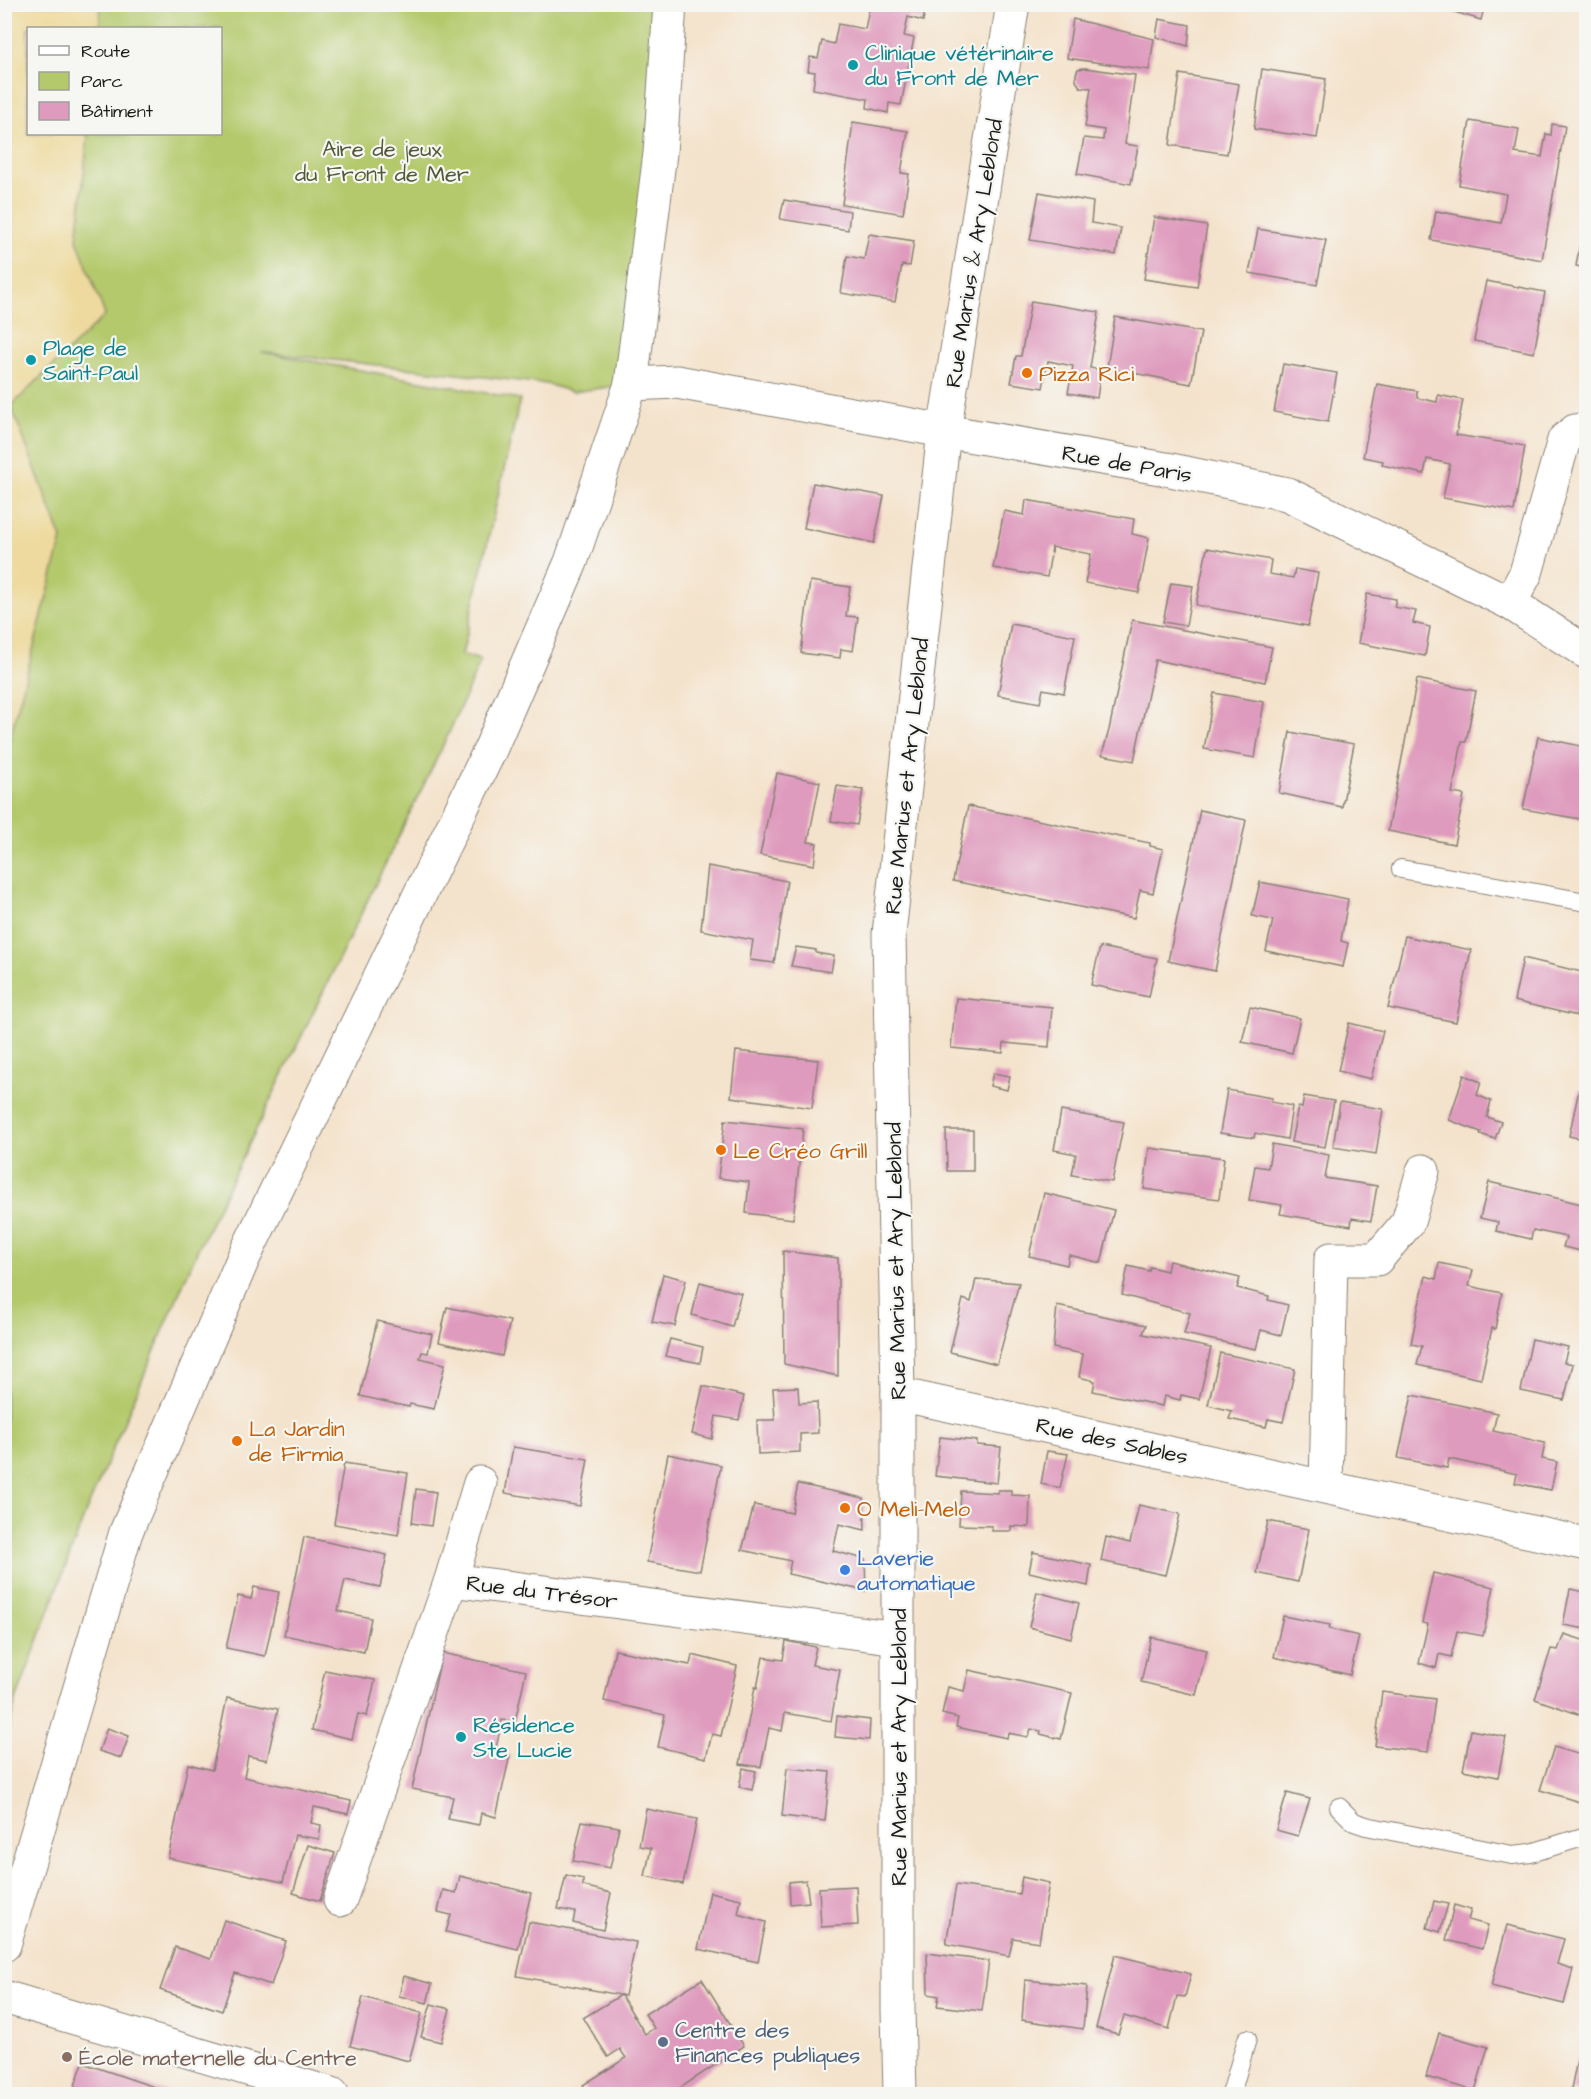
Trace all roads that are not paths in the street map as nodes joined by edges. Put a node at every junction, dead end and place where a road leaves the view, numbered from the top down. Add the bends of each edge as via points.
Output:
1 (670, 4) edge
2 (1013, 4) edge
3 (631, 384) junction
4 (1587, 429) edge
5 (944, 431) junction
6 (1510, 603) junction
7 (1587, 652) edge
8 (1401, 869) dead end
9 (1587, 902) edge
10 (1423, 1171) dead end
11 (898, 1394) junction
12 (480, 1483) dead end
13 (1326, 1487) junction
14 (1587, 1544) edge
15 (451, 1580) junction
16 (898, 1638) junction
17 (1339, 1807) dead end
18 (1587, 1836) edge
19 (340, 1900) dead end
20 (4, 1945) edge
21 (4, 1997) edge
22 (1247, 2039) dead end
23 (332, 2094) edge
24 (900, 2094) edge
25 (1231, 2094) edge

1 - 3 street via 660,153
2 - 5 street, Rue Marius & Ary Leblond
3 - 5 street, Rue de Paris via 677,382
3 - 20 street via 571,562 490,750 243,1259 126,1532
4 - 6 street via 1575,431 1564,440 1526,573
5 - 6 street, Rue de Paris via 1287,494
5 - 11 street, Rue Marius et Ary Leblond via 889,934
6 - 7 street, Rue de Paris
8 - 9 lane
10 - 13 street via 1408,1222 1377,1259 1332,1259
11 - 13 street, Rue des Sables
11 - 16 street, Rue Marius et Ary Leblond
12 - 15 street
13 - 14 street, Rue des Sables
15 - 16 street, Rue du Trésor
15 - 19 street, Rue du Trésor
16 - 24 street, Rue Marius et Ary Leblond
17 - 18 lane via 1354,1822 1366,1826 1512,1855
21 - 23 street
22 - 25 lane

